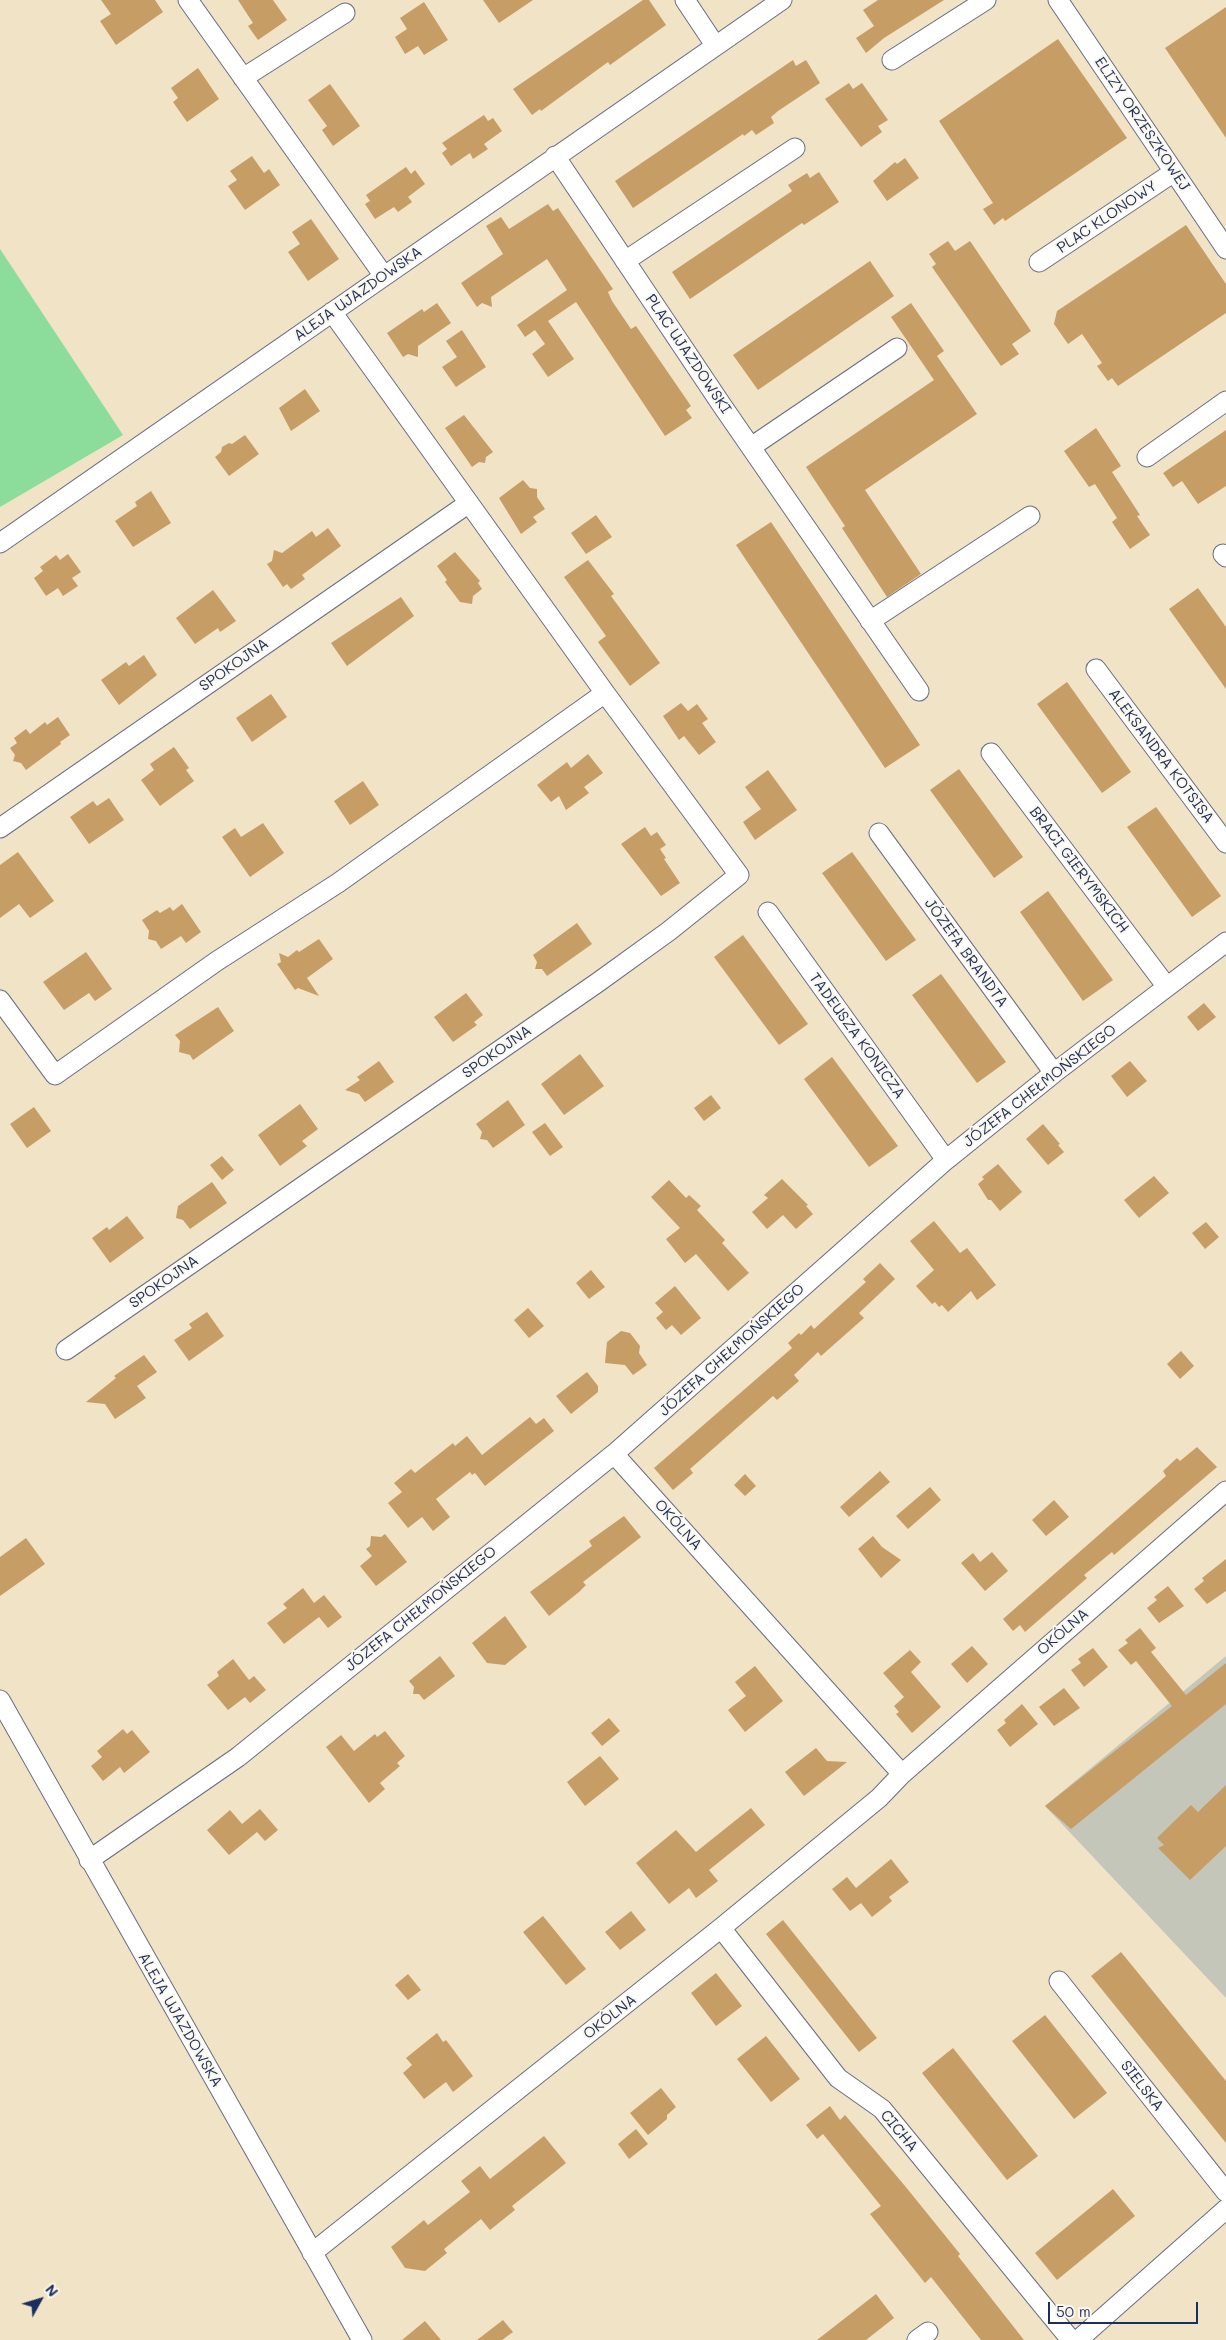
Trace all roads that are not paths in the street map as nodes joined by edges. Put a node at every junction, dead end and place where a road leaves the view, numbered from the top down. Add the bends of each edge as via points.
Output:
1 (188, 0) edge
2 (685, 0) edge
3 (782, 0) edge
4 (986, 0) edge
5 (1058, 0) edge
6 (344, 14) dead end
7 (716, 45) junction
8 (892, 60) dead end
9 (243, 78) junction
10 (795, 148) dead end
11 (555, 156) junction
12 (1174, 172) junction
13 (1226, 249) edge
14 (625, 261) junction
15 (1039, 262) dead end
16 (384, 276) junction
17 (332, 312) junction
18 (897, 348) dead end
19 (1226, 401) edge
20 (751, 447) junction
21 (1147, 456) dead end
22 (469, 503) junction
23 (1030, 516) dead end
24 (0, 543) edge
25 (870, 621) junction
26 (1096, 669) dead end
27 (918, 691) dead end
28 (605, 693) junction
29 (991, 753) dead end
30 (0, 828) edge
31 (879, 832) dead end
32 (1226, 843) edge
33 (768, 912) dead end
34 (1226, 942) edge
35 (1167, 987) junction
36 (0, 1000) edge
37 (1054, 1073) junction
38 (946, 1160) junction
39 (66, 1350) dead end
40 (614, 1454) junction
41 (1226, 1491) edge
42 (0, 1700) edge
43 (902, 1774) junction
44 (89, 1860) junction
45 (721, 1928) junction
46 (1059, 1981) dead end
47 (1226, 2192) edge
48 (1226, 2208) edge
49 (312, 2253) junction
50 (362, 2340) edge
51 (1071, 2340) edge
52 (1078, 2340) edge

1 - 9 street
2 - 7 street
3 - 7 street, ALEJA UJAZDOWSKA
4 - 8 street
5 - 12 street, ELIZY ORZESZKOWEJ
6 - 9 street
7 - 11 street, ALEJA UJAZDOWSKA
9 - 16 street
10 - 14 street
11 - 14 street, PLAC UJAZDOWSKI
11 - 16 street, ALEJA UJAZDOWSKA
12 - 13 street, ELIZY ORZESZKOWEJ
12 - 15 street, PLAC KLONOWY
14 - 20 street, PLAC UJAZDOWSKI
16 - 17 street, ALEJA UJAZDOWSKA
17 - 22 street, SPOKOJNA
17 - 24 street, ALEJA UJAZDOWSKA
18 - 20 street
19 - 21 street
20 - 25 street, PLAC UJAZDOWSKI
22 - 28 street, SPOKOJNA
22 - 30 street, SPOKOJNA
23 - 25 street
25 - 27 street, PLAC UJAZDOWSKI
26 - 32 street, ALEKSANDRA KOTSISA
28 - 36 street via 338,882 217,961 55,1075
28 - 39 street, SPOKOJNA via 739,875 669,931 589,988
29 - 35 street, BRACI GIERYMSKICH
31 - 37 street, JÓZEFA BRANDTA
33 - 38 street, TADEUSZA KONICZA
34 - 35 street, JÓZEFA CHEŁMOŃSKIEGO
35 - 37 street, JÓZEFA CHEŁMOŃSKIEGO
37 - 38 street, JÓZEFA CHEŁMOŃSKIEGO
38 - 40 street, JÓZEFA CHEŁMOŃSKIEGO
40 - 43 street, OKÓLNA
40 - 44 street, JÓZEFA CHEŁMOŃSKIEGO via 238,1757
41 - 43 street, OKÓLNA
42 - 44 street, ALEJA UJAZDOWSKA
43 - 45 street, OKÓLNA via 879,1798
44 - 49 street, ALEJA UJAZDOWSKA
45 - 49 street, OKÓLNA
45 - 51 street, CICHA via 838,2078 882,2109
46 - 47 street, SIELSKA
48 - 52 street
49 - 50 street, ALEJA UJAZDOWSKA

